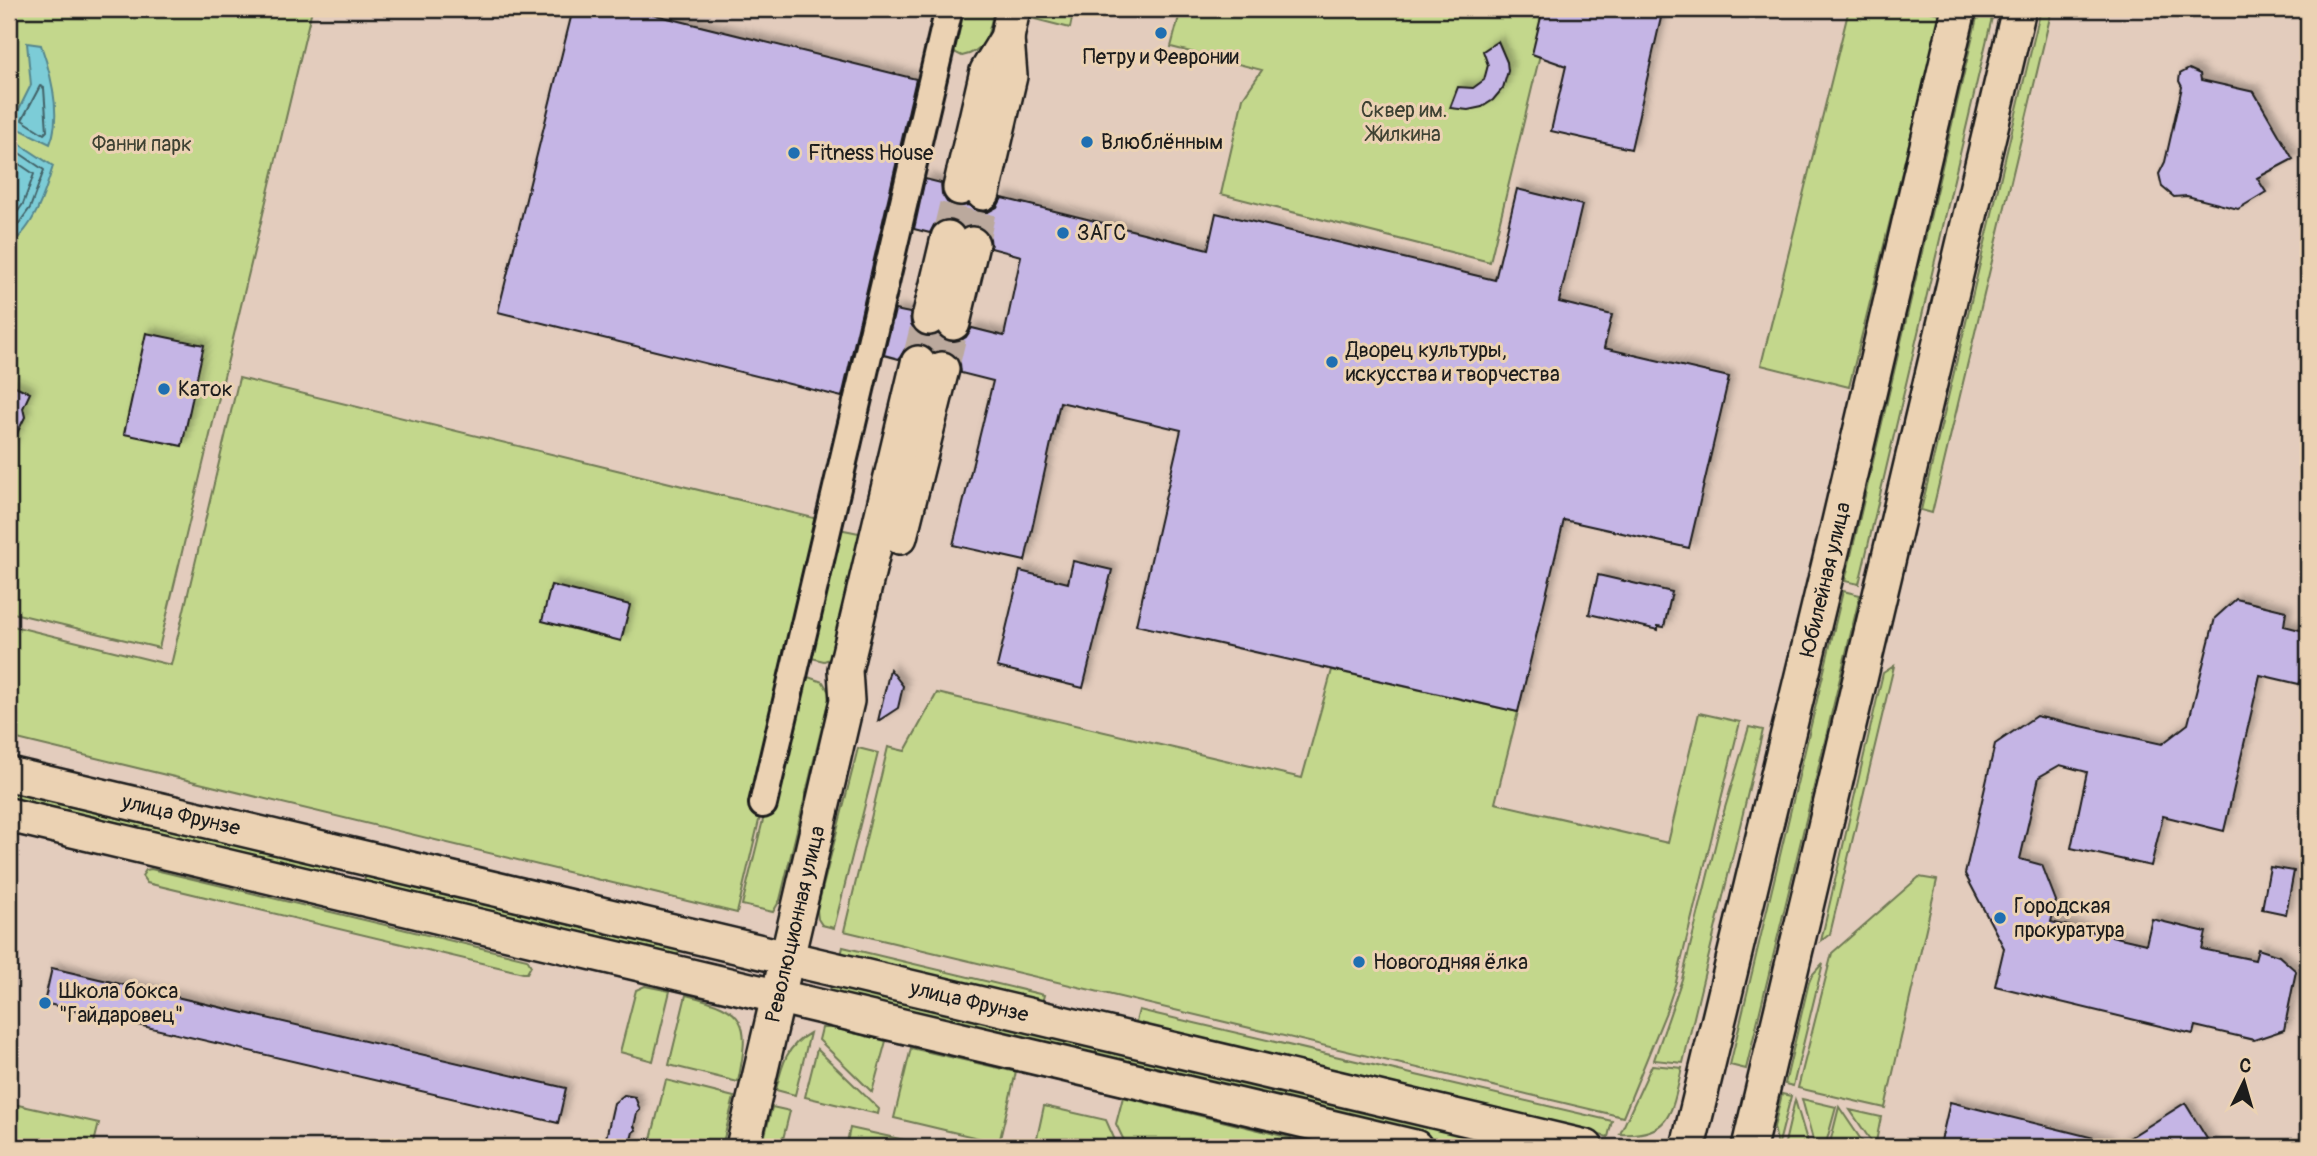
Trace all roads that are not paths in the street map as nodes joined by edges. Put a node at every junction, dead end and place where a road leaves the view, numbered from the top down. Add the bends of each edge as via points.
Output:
1 (949, 9) edge
2 (1959, 9) edge
3 (2020, 9) edge
4 (1010, 24) edge
5 (972, 190) tunnel mouth
6 (960, 241) tunnel mouth
7 (941, 321) tunnel mouth
8 (930, 366) tunnel mouth
9 (9, 774) edge
10 (763, 804) dead end
11 (12, 817) edge
12 (354, 855) junction
13 (345, 894) junction
14 (788, 957) junction
15 (778, 997) junction
16 (743, 1147) edge
17 (1415, 1147) edge
18 (1586, 1147) edge
19 (1688, 1147) edge
20 (1749, 1147) edge

1 - 10 street
2 - 19 main road, Юбилейная улица
3 - 20 main road
4 - 5 main road via 987,71
6 - 7 main road
8 - 14 main road, Революционная улица via 845,670 848,701
9 - 12 main road, улица Фрунзе
11 - 13 main road, улица Фрунзе
12 - 13 main road
12 - 14 main road, улица Фрунзе
13 - 15 main road, улица Фрунзе
14 - 15 main road, Революционная улица
14 - 18 main road, улица Фрунзе
15 - 16 main road, Революционная улица
15 - 17 main road, улица Фрунзе

